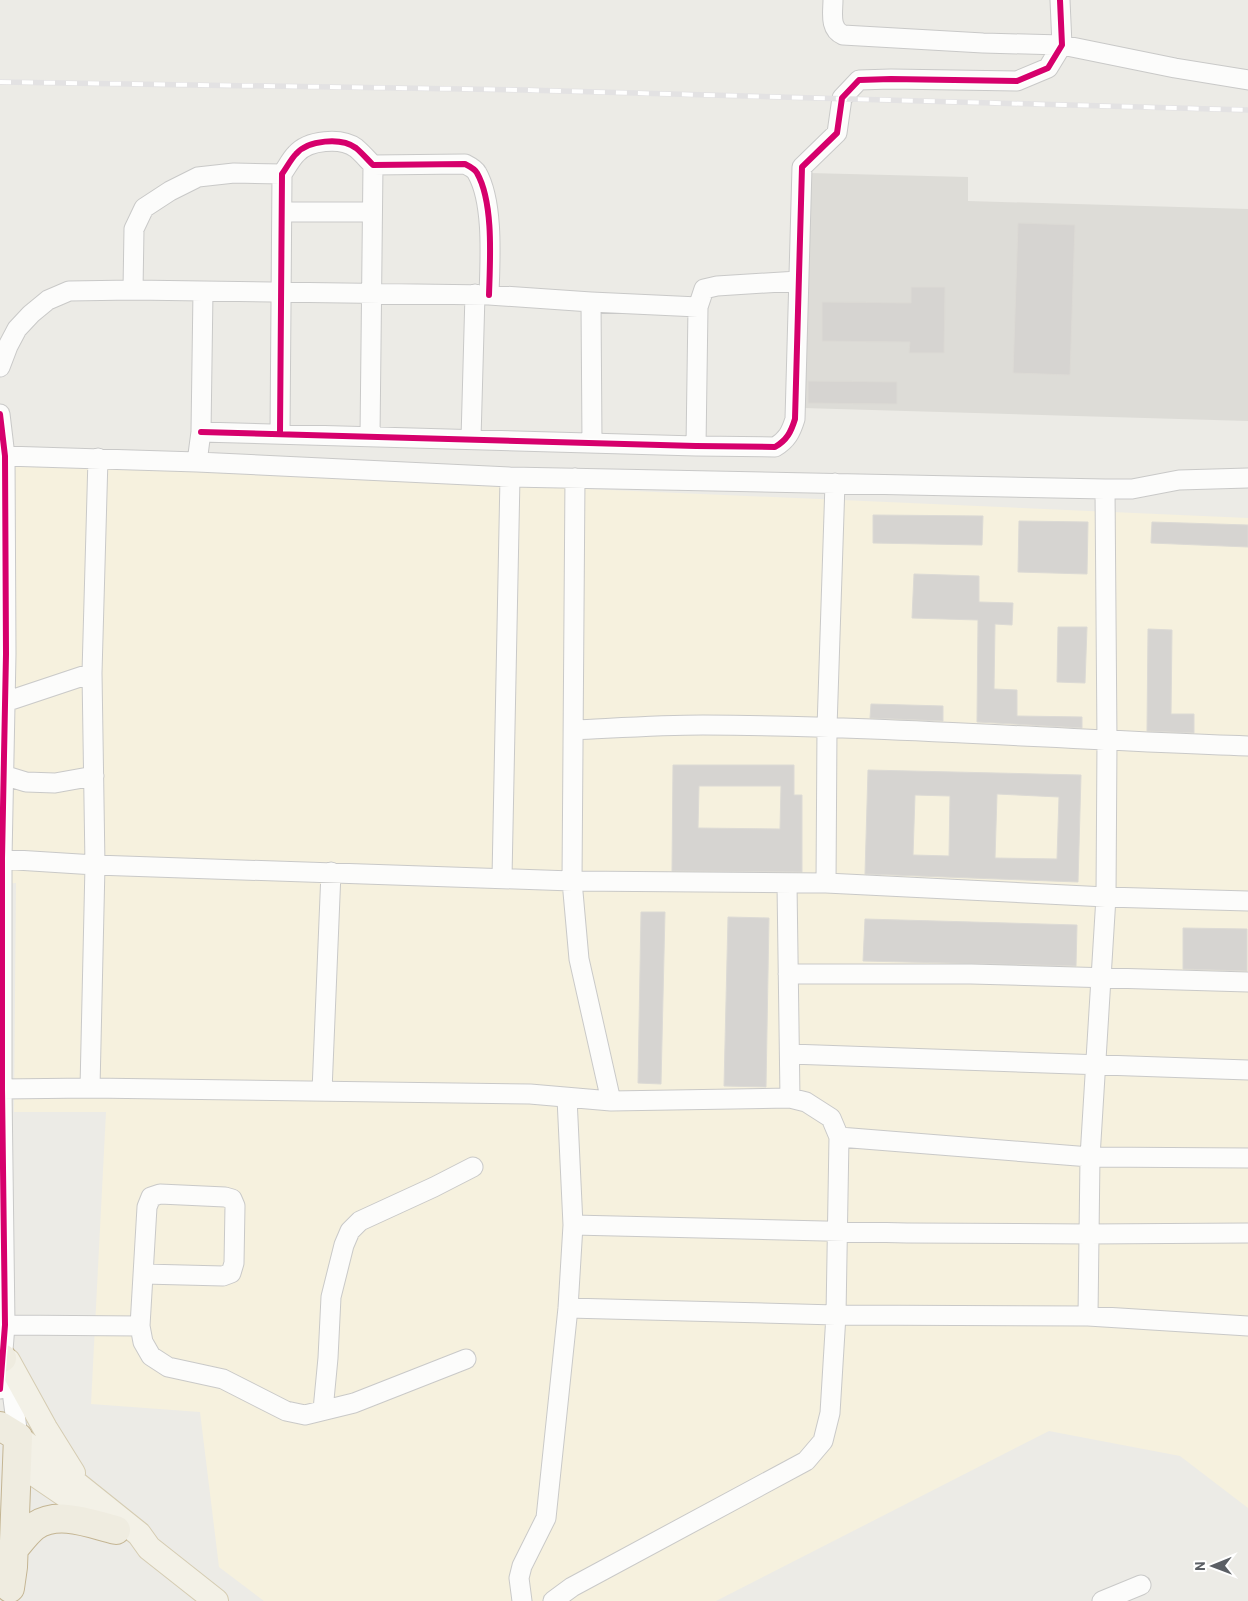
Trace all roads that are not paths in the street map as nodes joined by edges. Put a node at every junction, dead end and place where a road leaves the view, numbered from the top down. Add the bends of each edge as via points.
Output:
1 (833, 0) edge
2 (1060, 0) edge
3 (1062, 45) junction
4 (1248, 80) edge
5 (373, 165) junction
6 (282, 174) junction
7 (283, 212) junction
8 (372, 212) junction
9 (798, 281) junction
10 (133, 290) junction
11 (203, 291) junction
12 (282, 292) junction
13 (371, 293) junction
14 (482, 295) junction
15 (591, 302) junction
16 (698, 307) junction
17 (0, 367) edge
18 (0, 414) edge
19 (201, 432) junction
20 (280, 434) junction
21 (370, 436) junction
22 (471, 439) junction
23 (592, 442) junction
24 (696, 446) junction
25 (3, 455) edge
26 (98, 458) junction
27 (197, 462) junction
28 (510, 477) junction
29 (575, 478) junction
30 (1248, 478) edge
31 (835, 483) junction
32 (1105, 489) junction
33 (3, 654) edge
34 (92, 673) junction
35 (3, 702) edge
36 (826, 728) junction
37 (574, 730) junction
38 (1107, 741) junction
39 (1248, 746) edge
40 (2, 774) edge
41 (94, 776) junction
42 (1, 859) edge
43 (95, 865) junction
44 (332, 872) junction
45 (502, 878) junction
46 (572, 881) junction
47 (826, 883) junction
48 (787, 884) junction
49 (1106, 897) junction
50 (1248, 901) edge
51 (788, 974) junction
52 (1101, 979) junction
53 (1248, 982) edge
54 (790, 1054) junction
55 (1096, 1066) junction
56 (1248, 1070) edge
57 (90, 1088) junction
58 (2, 1089) junction
59 (322, 1091) junction
60 (567, 1098) junction
61 (790, 1098) junction
62 (611, 1101) junction
63 (2, 1125) edge
64 (839, 1137) junction
65 (1090, 1157) junction
66 (1248, 1158) edge
67 (473, 1167) dead end
68 (573, 1225) junction
69 (838, 1231) junction
70 (1248, 1232) edge
71 (1088, 1234) junction
72 (144, 1274) junction
73 (568, 1308) junction
74 (836, 1315) junction
75 (1088, 1316) junction
76 (140, 1326) junction
77 (1248, 1326) edge
78 (4, 1348) edge
79 (466, 1359) dead end
80 (0, 1389) edge
81 (323, 1410) junction
82 (9, 1444) edge
83 (0, 1487) edge
84 (82, 1487) junction
85 (116, 1530) junction
86 (5, 1532) edge
87 (149, 1548) junction
88 (1141, 1585) dead end
89 (11, 1595) edge
90 (216, 1601) edge
91 (522, 1601) edge
92 (553, 1601) edge
93 (1102, 1601) edge

1 - 3 street via 834,27 842,35
2 - 3 street
3 - 4 street
3 - 9 street via 1048,68 1017,81 859,80 842,98 837,134 802,167
5 - 6 street via 354,146 322,142 296,153
5 - 8 street
5 - 14 street via 465,164 476,171 484,190 490,237
6 - 7 street
6 - 10 street via 234,173 198,177 144,208 134,229
7 - 8 street
7 - 12 street
8 - 13 street
9 - 16 street via 704,289
9 - 24 street via 795,419 785,441 775,446
10 - 11 street
10 - 17 street via 68,291 48,300 16,330
11 - 12 street
11 - 19 street
12 - 13 street
12 - 20 street
13 - 14 street
13 - 21 street
14 - 15 street
14 - 22 street
15 - 16 street
15 - 23 street
16 - 24 street
18 - 25 street
19 - 20 street
19 - 27 street
20 - 21 street
21 - 22 street
22 - 23 street
23 - 24 street
25 - 26 street
25 - 33 street
26 - 27 street
26 - 34 street
27 - 28 street
28 - 29 street
28 - 45 street
29 - 31 street
29 - 37 street
30 - 32 street via 1179,480 1132,489
31 - 32 street
31 - 36 street
32 - 38 street
33 - 35 street
34 - 35 street
34 - 41 street
35 - 40 street
36 - 37 street via 701,726
36 - 38 street
36 - 47 street
37 - 46 street
38 - 39 street
38 - 49 street
40 - 41 street via 26,782 55,783
40 - 42 street
41 - 43 street
42 - 43 street
42 - 58 street
43 - 44 street
43 - 57 street
44 - 45 street
44 - 59 street
45 - 46 street
46 - 48 street
46 - 62 street via 579,959
47 - 48 street
47 - 49 street
48 - 51 street
49 - 50 street
49 - 52 street
51 - 52 street via 971,974
51 - 54 street
52 - 53 street
52 - 55 street
54 - 55 street
54 - 61 street
55 - 56 street
55 - 65 street
57 - 58 street
57 - 59 street
58 - 63 street
59 - 60 street via 530,1094
60 - 62 street
60 - 68 street
61 - 62 street
61 - 64 street via 806,1102 832,1118
63 - 78 street
64 - 65 street
64 - 69 street
65 - 66 street
65 - 71 street
67 - 81 street via 360,1221 350,1231 331,1297
68 - 69 street
68 - 73 street
69 - 71 street
69 - 74 street
70 - 71 street
71 - 75 street
72 - 72 street via 223,1276 231,1273 235,1206 232,1199 160,1194 151,1197 147,1206
72 - 76 street
73 - 74 street
73 - 91 street via 546,1518 522,1566 519,1578
74 - 75 street
74 - 92 street via 830,1413 823,1441 806,1461 572,1587
75 - 77 street
76 - 78 street
76 - 81 street via 143,1342 151,1356 168,1367 223,1379 286,1411 305,1415
78 - 80 street
78 - 82 street
78 - 84 main road via 45,1428
79 - 81 street via 354,1403
82 - 84 main road
82 - 85 main road
82 - 86 highway
83 - 86 highway
84 - 87 main road via 139,1534
85 - 86 highway via 54,1518 34,1527
85 - 87 main road via 132,1543
86 - 89 highway
87 - 90 main road
88 - 93 street

